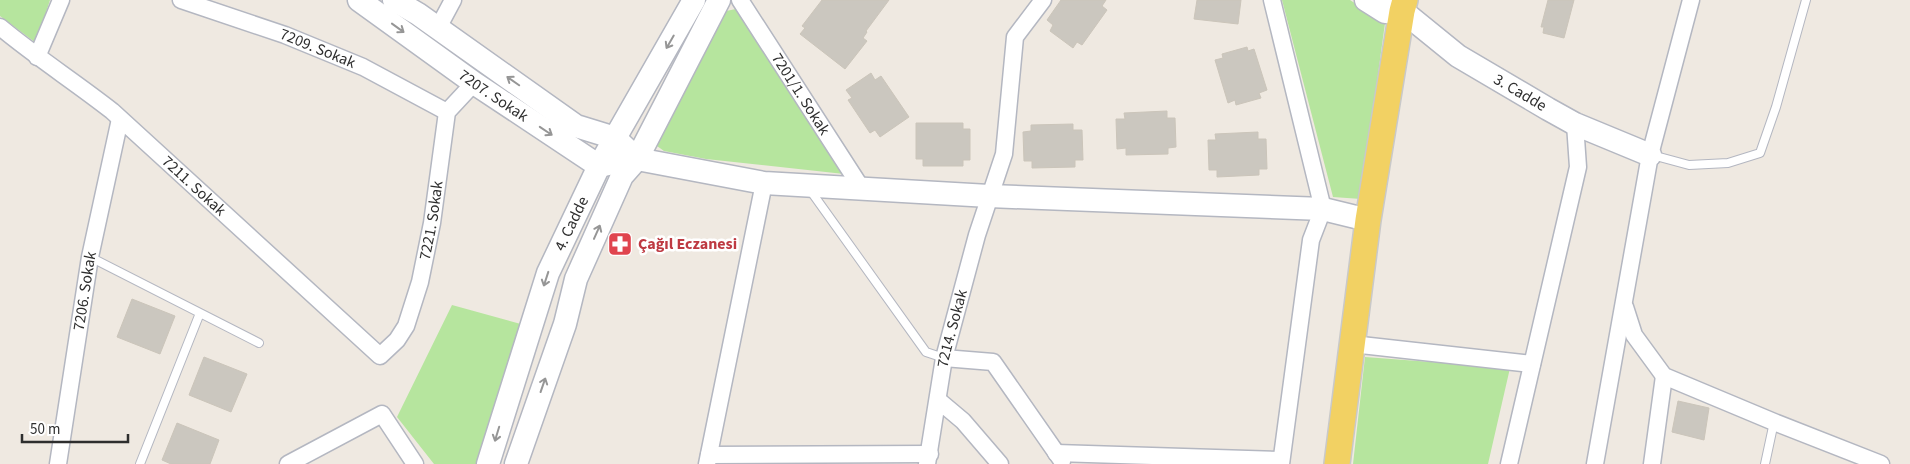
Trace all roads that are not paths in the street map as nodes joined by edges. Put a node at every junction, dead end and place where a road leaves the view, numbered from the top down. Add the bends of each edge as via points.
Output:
1 (61, 0) edge
2 (181, 0) edge
3 (359, 0) edge
4 (394, 0) edge
5 (453, 0) edge
6 (718, 0) edge
7 (740, 0) edge
8 (1043, 0) edge
9 (1272, 0) edge
10 (1366, 0) edge
11 (1691, 0) edge
12 (1806, 0) edge
13 (689, 3) edge
14 (1399, 4) edge
15 (0, 27) edge
16 (438, 28) junction
17 (38, 57) junction
18 (474, 83) junction
19 (447, 112) junction
20 (120, 118) junction
21 (1575, 124) junction
22 (616, 138) junction
23 (1650, 154) junction
24 (637, 159) junction
25 (599, 166) junction
26 (764, 183) junction
27 (807, 186) junction
28 (862, 189) junction
29 (990, 196) junction
30 (1323, 209) junction
31 (1368, 220) junction
32 (90, 257) junction
33 (1624, 305) junction
34 (200, 313) junction
35 (259, 343) dead end
36 (1352, 344) junction
37 (380, 356) joint
38 (944, 358) junction
39 (1532, 364) junction
40 (1664, 376) junction
41 (938, 400) junction
42 (1774, 422) junction
43 (708, 459) edge
44 (928, 459) edge
45 (1060, 459) edge
46 (1281, 462) edge
47 (1875, 462) edge
48 (58, 464) edge
49 (140, 464) edge
50 (288, 464) edge
51 (416, 464) edge
52 (488, 464) edge
53 (516, 464) edge
54 (1000, 464) edge
55 (1337, 464) edge
56 (1509, 464) edge
57 (1595, 464) edge
58 (1652, 464) edge
59 (1765, 464) edge

1 - 17 street
2 - 19 street, 7209. Sokak via 284,34 362,67
3 -> 18 street, 7207. Sokak
4 - 16 street, 7207. Sokak
5 - 16 street
6 - 24 street, 4. Cadde
7 - 28 street, 7201/1. Sokak
8 - 29 street, 7214. Sokak via 1015,37 1004,154
9 - 30 street
10 - 14 street via 1386,12
11 - 23 street
12 - 23 lane via 1760,153 1728,163 1690,165
13 -> 22 street, 4. Cadde
14 - 21 street, 3. Cadde via 1458,56
14 - 31 main road
15 - 17 street, 7211. Sokak
22 -> 16 street, 7207. Sokak via 576,126
17 - 20 street, 7211. Sokak
18 - 19 street
18 -> 25 street, 7207. Sokak
19 - 37 street, 7221. Sokak via 420,282 406,326
20 - 32 street, 7206. Sokak
20 - 37 street, 7211. Sokak
21 - 23 street, 3. Cadde
21 - 39 street via 1578,167
22 - 24 street
22 - 25 street, 4. Cadde
23 - 33 street
24 - 25 street
24 - 26 street
53 -> 24 street, 4. Cadde via 565,324 576,280 622,176
25 -> 52 street, 4. Cadde via 548,273
26 - 27 street
26 - 43 street
27 - 28 street
27 - 38 lane via 926,352
28 - 29 street
29 - 30 street
29 - 38 street, 7214. Sokak via 976,236
30 - 31 street
30 - 46 street via 1311,240
31 - 36 main road
32 - 34 lane
32 - 48 street, 7206. Sokak
33 - 40 street via 1634,335
33 - 57 street
34 - 35 lane
34 - 49 lane
36 - 39 street
36 - 55 main road
38 - 41 street, 7214. Sokak
38 - 45 street via 993,362
39 - 56 street
40 - 42 street
40 - 58 street
41 - 44 street, 7214. Sokak
41 - 54 street via 963,421
42 - 47 street
42 - 59 lane
43 - 44 street
45 - 46 street
50 - 51 street via 382,414

